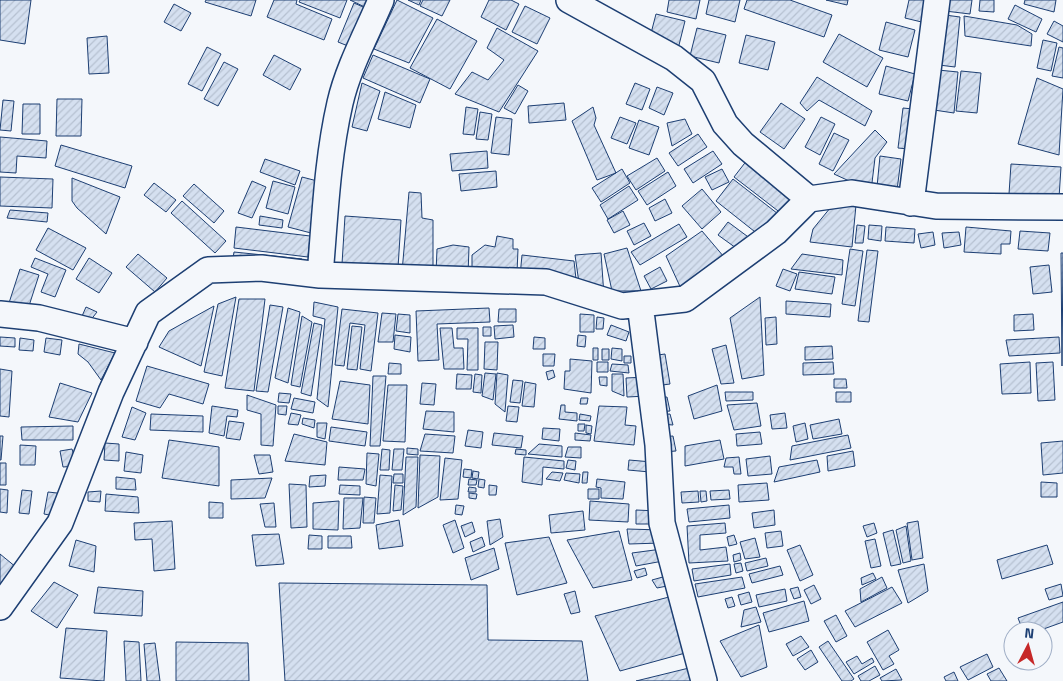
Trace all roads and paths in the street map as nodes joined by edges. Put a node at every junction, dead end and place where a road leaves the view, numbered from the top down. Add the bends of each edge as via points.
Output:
1 (382, 0) edge
2 (570, 0) edge
3 (937, 0) edge
4 (809, 199) junction
5 (912, 202) junction
6 (1063, 208) edge
7 (320, 275) junction
8 (640, 304) junction
9 (0, 314) edge
10 (135, 342) junction
11 (0, 607) edge
12 (704, 681) edge

1 - 7 street via 340,102 330,163
2 - 4 street via 674,58 703,81 725,124 743,144
3 - 5 street
4 - 5 street via 852,193
4 - 8 street via 776,232 685,299
5 - 6 street via 936,206
7 - 8 street via 546,282 622,306
7 - 10 street via 261,268 208,270 148,313
8 - 12 street via 658,445 662,523
9 - 10 street via 39,318
10 - 11 street via 111,392 60,523

